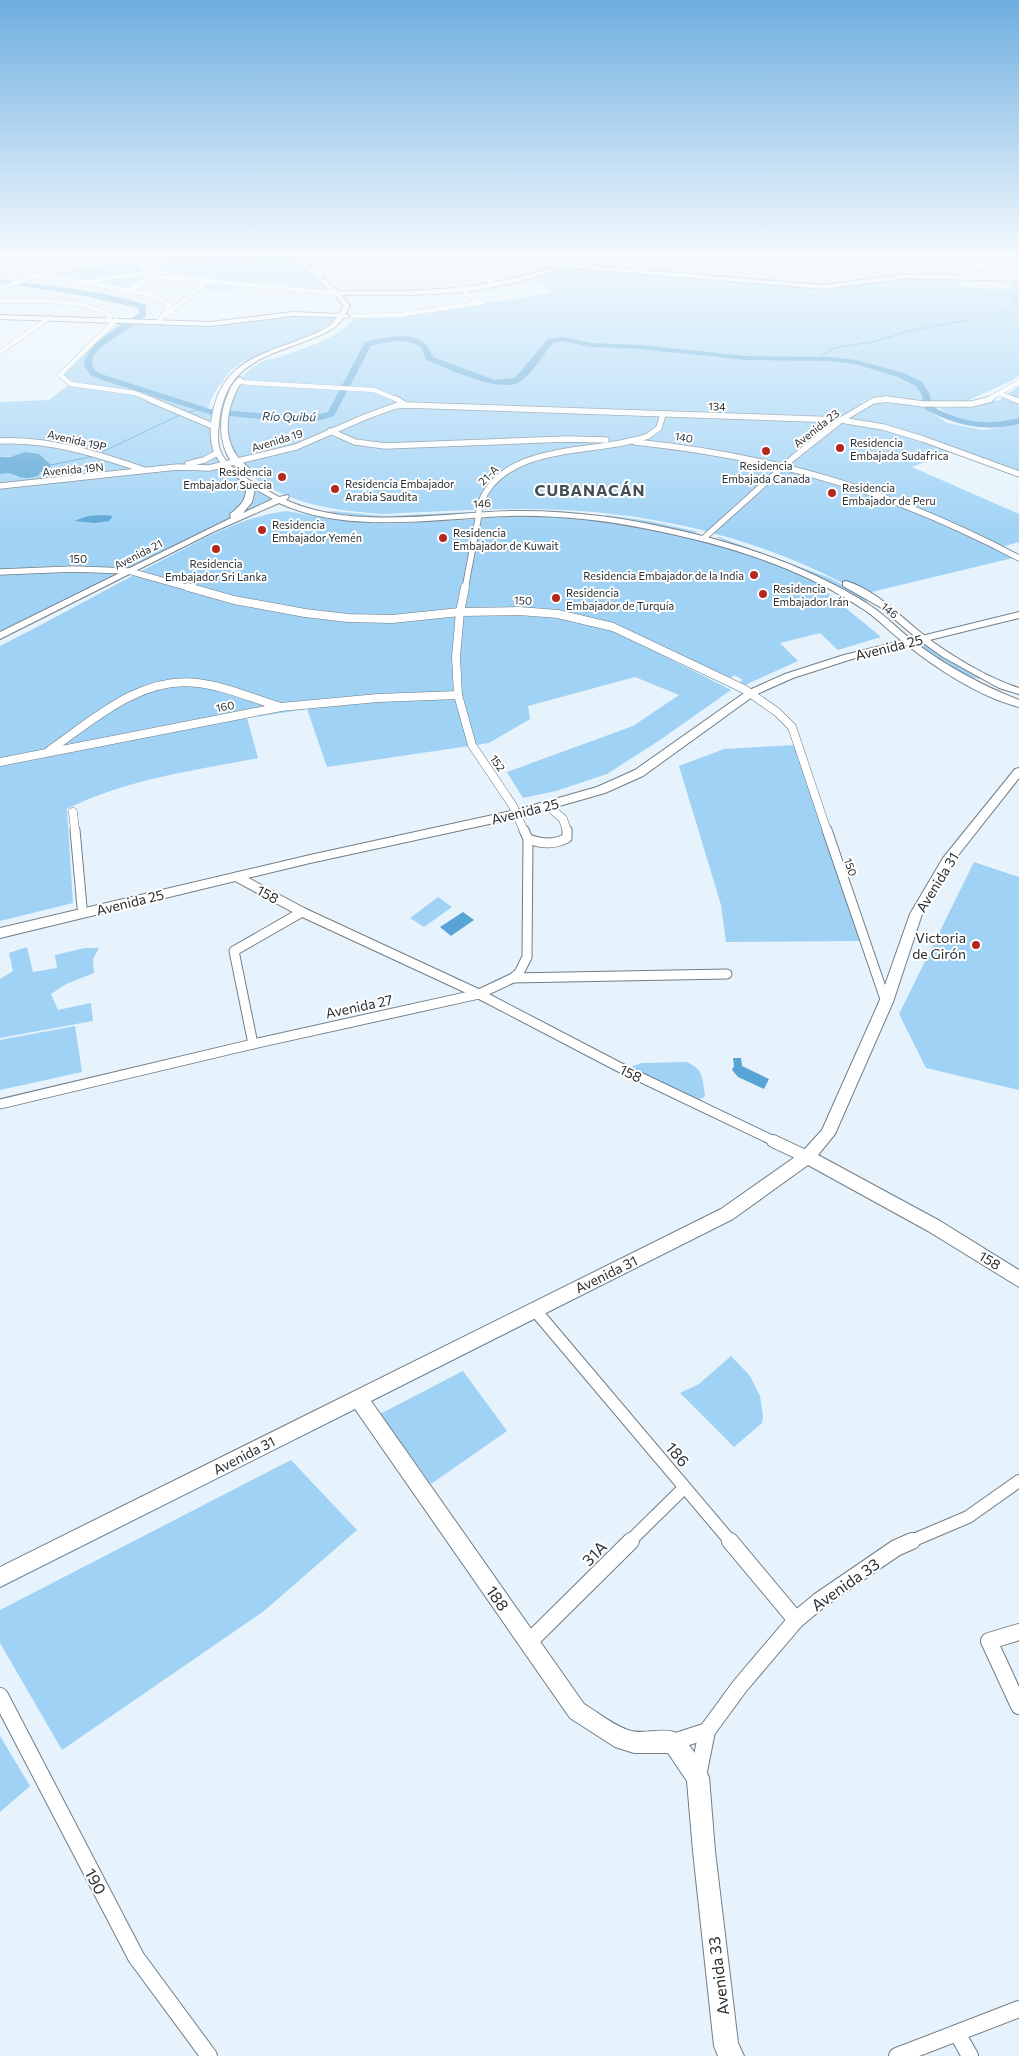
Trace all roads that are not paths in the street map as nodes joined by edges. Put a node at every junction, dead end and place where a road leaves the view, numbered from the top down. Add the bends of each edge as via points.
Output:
1 (85, 349) edge
2 (280, 349) edge
3 (294, 349) edge
4 (238, 382) junction
5 (1019, 382) edge
6 (1000, 394) junction
7 (1019, 401) edge
8 (406, 405) junction
9 (663, 414) junction
10 (841, 420) junction
11 (215, 425) junction
12 (330, 431) junction
13 (0, 441) edge
14 (626, 441) junction
15 (217, 453) junction
16 (238, 462) junction
17 (225, 464) junction
18 (193, 465) junction
19 (785, 465) junction
20 (209, 468) junction
21 (148, 471) junction
22 (238, 474) junction
23 (1019, 474) edge
24 (249, 482) junction
25 (0, 486) edge
26 (288, 496) junction
27 (279, 500) junction
28 (298, 508) junction
29 (323, 510) junction
30 (255, 511) junction
31 (478, 513) junction
32 (210, 530) junction
33 (708, 534) junction
34 (1019, 558) edge
35 (129, 571) junction
36 (0, 572) edge
37 (883, 605) junction
38 (869, 609) junction
39 (1019, 610) edge
40 (460, 612) junction
41 (1019, 615) edge
42 (0, 636) edge
43 (919, 636) junction
44 (905, 639) junction
45 (984, 675) junction
46 (970, 682) junction
47 (748, 691) junction
48 (1019, 691) edge
49 (458, 696) junction
50 (1019, 704) edge
51 (281, 707) junction
52 (45, 753) junction
53 (0, 762) edge
54 (1019, 771) edge
55 (1019, 786) edge
56 (548, 806) junction
57 (988, 809) junction
58 (515, 810) junction
59 (73, 812) dead end
60 (528, 839) junction
61 (237, 877) junction
62 (82, 907) junction
63 (302, 912) junction
64 (0, 926) edge
65 (0, 933) edge
66 (726, 974) dead end
67 (513, 978) junction
68 (479, 994) junction
69 (886, 1002) junction
70 (252, 1044) junction
71 (0, 1104) edge
72 (807, 1158) junction
73 (1019, 1279) edge
74 (534, 1309) junction
75 (358, 1398) junction
76 (1019, 1481) edge
77 (684, 1488) junction
78 (0, 1577) edge
79 (796, 1620) junction
80 (1019, 1632) edge
81 (529, 1642) junction
82 (0, 1696) edge
83 (1019, 1706) edge
84 (707, 1731) junction
85 (673, 1742) junction
86 (698, 1777) junction
87 (1019, 2009) edge
88 (957, 2033) junction
89 (728, 2053) edge
90 (209, 2056) edge
91 (897, 2056) edge
92 (970, 2056) edge

1 - 11 street via 60,375 71,384 135,394
2 - 11 main road via 233,374 217,402
3 - 4 main road, 146 via 270,358
4 - 8 street via 354,388 383,392
4 - 16 main road, 146 via 228,401 225,421 226,439
5 - 6 street, Avenida 23
6 - 7 street
6 - 10 street, Avenida 23 via 972,404 873,401
8 - 9 street, 134
8 - 12 street, Avenida 19 via 395,406
9 - 10 street, 134
9 - 14 street, 21-A via 662,424 656,431 644,438
10 - 19 street, Avenida 23
10 - 23 street, 134 via 883,427 923,439
11 - 15 main road
12 - 14 street, 140 via 355,442 385,446 567,439
12 - 16 street, Avenida 19 via 296,447
13 - 21 street, Avenida 19P via 22,440 64,446 93,452
14 - 19 street, 140
14 - 31 street, 21-A via 535,459 512,469 489,487
15 - 17 main road, 146
15 - 18 street
16 - 17 street, Avenida 19
16 - 26 main road, 146 via 262,482
17 - 20 street
17 - 22 main road, 146
18 - 20 street
18 - 21 street
19 - 33 street, Avenida 23
19 - 34 street, 140 via 908,504
20 - 22 street
21 - 25 street, Avenida 19N
22 - 24 main road, 146
24 - 27 main road, 146
24 - 32 main road via 252,490 244,507
26 - 27 main road, Avenida 21
26 - 29 main road, 146
27 - 28 main road, 146
27 - 30 main road, Avenida 21
28 - 29 main road, 146
28 - 30 main road
29 - 31 main road, 146 via 379,520
30 - 32 main road, Avenida 21
31 - 33 main road, 146 via 596,515
31 - 40 street, 21-A
32 - 35 main road, Avenida 21
33 - 37 main road, 146 via 780,555 824,573
33 - 38 main road, 146 via 799,571
35 - 36 street, 150
35 - 40 street, 150 via 234,600 305,613 348,618 392,618
35 - 42 main road, Avenida 21
37 - 38 main road via 873,604
37 - 43 main road, 146
38 - 44 main road, 146
39 - 43 main road, Avenida 25
40 - 47 street, 150 via 518,610 549,613 613,627
40 - 49 street, 21-A via 456,657
41 - 43 main road, Avenida 25
43 - 44 main road, Avenida 25
43 - 45 main road, 146
44 - 46 main road, 146
44 - 47 main road, Avenida 25
45 - 46 main road via 986,681
45 - 48 main road, 146
46 - 50 main road, 146
47 - 56 main road, Avenida 25 via 639,773 600,790
47 - 58 main road, Avenida 25 via 690,724 632,768 595,785
47 - 69 street, 150 via 792,727
49 - 51 street, 160 via 378,698
49 - 58 street, 152 via 472,745
51 - 52 street, 160
51 - 52 street via 210,685 170,683 147,688
52 - 53 street, 160
54 - 57 main road, Avenida 31
55 - 57 main road
56 - 58 main road, Avenida 25
56 - 60 street via 566,823 567,838 558,844 542,844
57 - 69 main road, Avenida 31 via 947,861 916,914
58 - 60 street, 152
58 - 61 main road, Avenida 25
58 - 62 main road, Avenida 25 via 278,859
59 - 62 street
60 - 67 street, 152 via 527,957
61 - 63 street, 158
61 - 65 main road, Avenida 25
62 - 64 main road, Avenida 25
63 - 68 street, 158
63 - 70 street via 234,951
66 - 67 street, Avenida 27
67 - 68 street, Avenida 27
68 - 70 street, Avenida 27
68 - 72 street, 158 via 619,1067
69 - 72 main road, Avenida 31 via 828,1134
70 - 71 street, Avenida 27
72 - 73 main road, 158 via 934,1226
72 - 74 main road, Avenida 31 via 727,1214
74 - 75 main road, Avenida 31
74 - 77 street, 186
75 - 78 main road, Avenida 31
75 - 81 main road, 188
76 - 79 street, Avenida 33 via 968,1517 896,1548
77 - 79 street, 186
77 - 81 street, 31A
79 - 84 street, Avenida 33
80 - 83 street via 989,1641
81 - 85 main road, 188 via 576,1711 615,1736 634,1742
82 - 90 street, 190 via 136,1957
84 - 85 street
84 - 86 street, Avenida 33
85 - 86 main road
86 - 89 main road, Avenida 33
87 - 88 street
88 - 91 street
88 - 92 street

